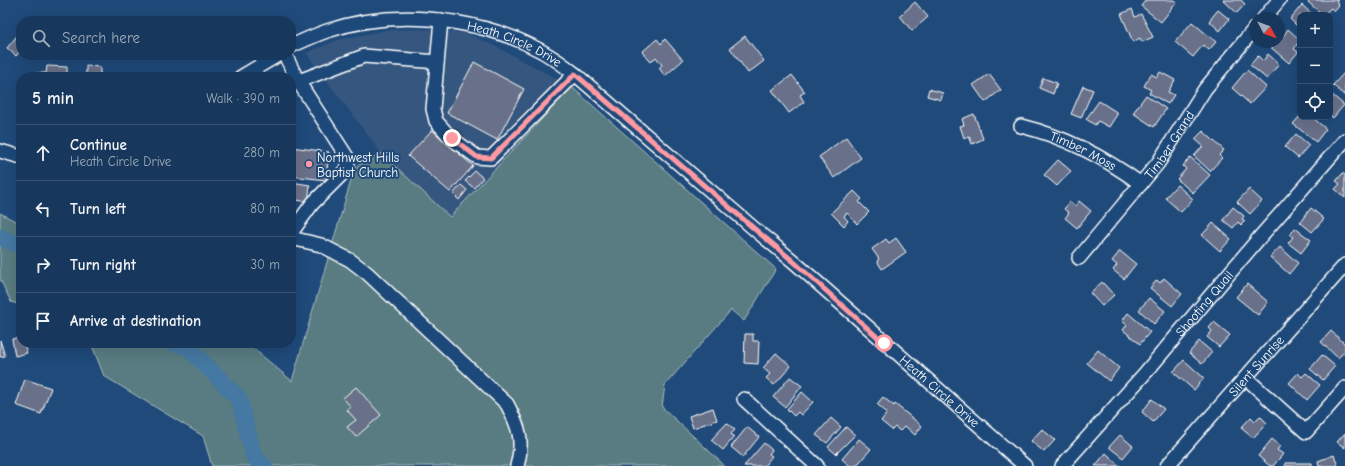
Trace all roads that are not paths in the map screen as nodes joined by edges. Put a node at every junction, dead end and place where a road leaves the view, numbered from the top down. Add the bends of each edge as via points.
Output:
1 (1280, 0) edge
2 (1269, 12) edge
3 (441, 20) junction
4 (1249, 35) edge
5 (296, 44) edge
6 (270, 60) edge
7 (287, 60) edge
8 (437, 62) junction
9 (249, 72) edge
10 (291, 72) edge
11 (575, 74) junction
12 (296, 81) edge
13 (296, 85) edge
14 (1021, 126) dead end
15 (1345, 140) edge
16 (0, 151) edge
17 (16, 156) edge
18 (1141, 184) junction
19 (296, 226) edge
20 (296, 239) edge
21 (1079, 258) dead end
22 (1345, 265) edge
23 (1246, 378) junction
24 (1345, 388) edge
25 (744, 399) dead end
26 (517, 466) edge
27 (817, 466) edge
28 (1025, 466) edge
29 (1062, 466) edge
30 (1167, 466) edge

1 - 2 street
3 - 5 street, Heath Circle Drive via 422,18 362,23 327,31
3 - 8 street
3 - 11 street, Heath Circle Drive via 482,28 519,40
4 - 18 street, Timber Grand via 1205,89 1158,163
6 - 9 street
7 - 10 street
8 - 11 street via 433,109 436,121 452,138 477,157 491,158
8 - 12 street via 364,56
11 - 28 street, Heath Circle Drive via 793,261
13 - 19 street via 346,157 348,168 312,204
14 - 18 street, Timber Moss via 1065,139 1091,151
15 - 29 street, Shooting Quail
16 - 17 street
18 - 21 street, Timber Grand
20 - 26 street via 321,245 368,273 507,404 518,424 521,450
22 - 23 street, Silent Sunrise
23 - 24 street via 1306,432
23 - 30 street, Silent Sunrise
25 - 27 street

